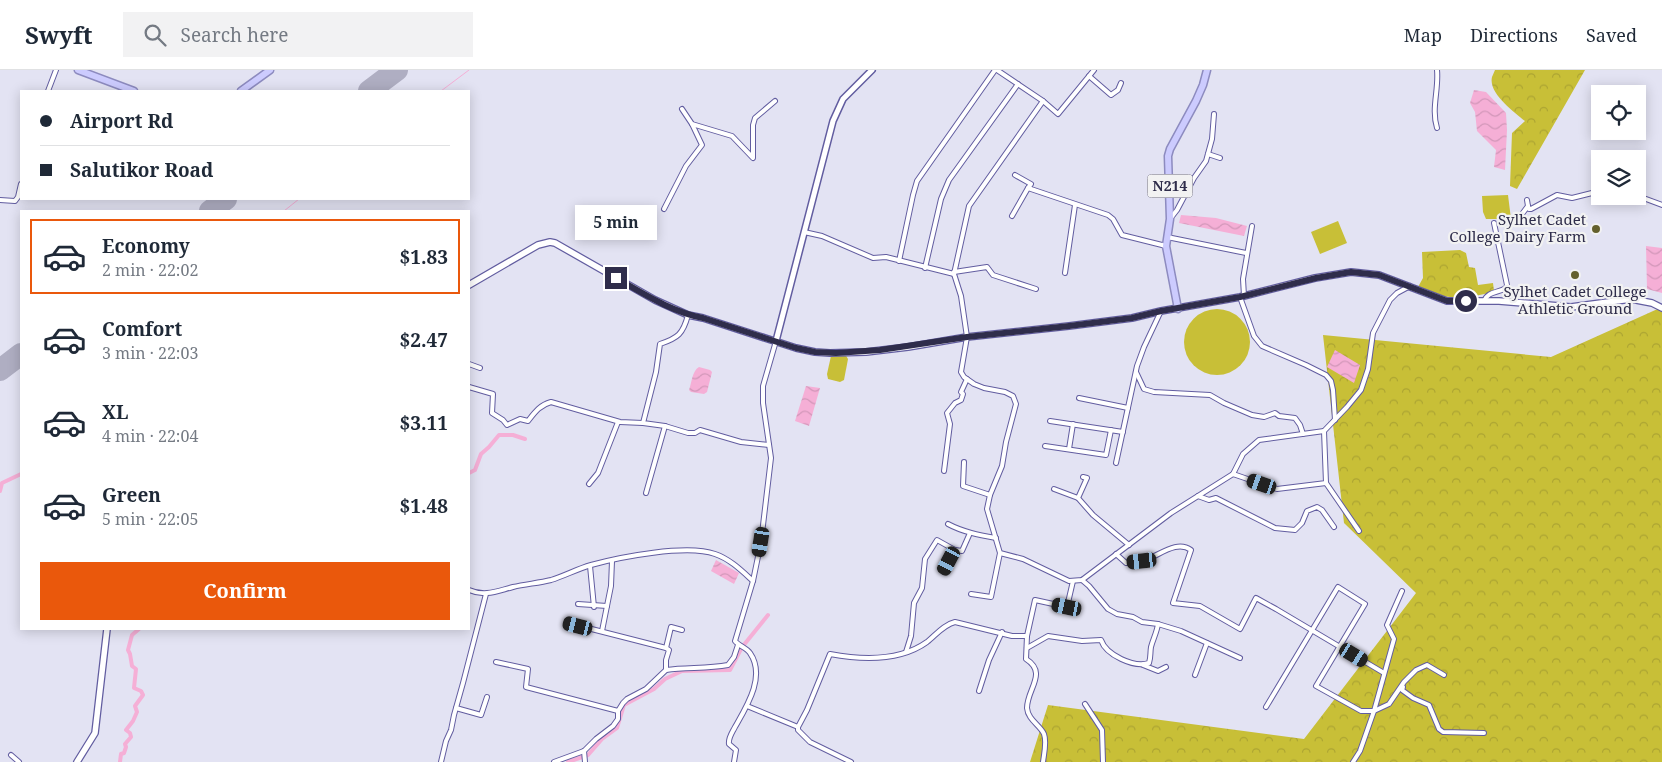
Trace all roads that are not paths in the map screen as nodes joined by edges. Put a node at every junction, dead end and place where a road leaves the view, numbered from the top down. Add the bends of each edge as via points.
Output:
1 (56, 70) edge
2 (78, 70) edge
3 (270, 70) edge
4 (872, 70) edge
5 (996, 70) edge
6 (1094, 70) edge
7 (1207, 70) edge
8 (1437, 70) edge
9 (1089, 76) junction
10 (1121, 83) dead end
11 (1018, 84) junction
12 (48, 90) edge
13 (131, 90) edge
14 (242, 90) edge
15 (775, 101) dead end
16 (1043, 101) junction
17 (682, 109) dead end
18 (1214, 114) dead end
19 (692, 124) junction
20 (1437, 128) dead end
21 (1208, 154) junction
22 (1220, 158) dead end
23 (1016, 175) dead end
24 (20, 188) edge
25 (1028, 188) junction
26 (1591, 193) edge
27 (1646, 199) edge
28 (0, 200) edge
29 (1527, 200) dead end
30 (1075, 205) junction
31 (1662, 205) edge
32 (1528, 206) junction
33 (664, 209) dead end
34 (1012, 216) dead end
35 (1170, 219) junction
36 (1516, 222) dead end
37 (1494, 223) dead end
38 (1252, 226) dead end
39 (804, 232) junction
40 (1167, 237) junction
41 (1166, 246) junction
42 (1246, 253) junction
43 (899, 261) junction
44 (925, 268) junction
45 (954, 273) junction
46 (1065, 273) dead end
47 (470, 284) edge
48 (1410, 286) junction
49 (1036, 289) dead end
50 (1242, 296) junction
51 (1484, 301) junction
52 (1662, 308) edge
53 (1178, 309) junction
54 (1161, 311) junction
55 (688, 315) junction
56 (967, 337) junction
57 (776, 341) junction
58 (470, 364) edge
59 (480, 368) dead end
60 (1136, 372) junction
61 (967, 378) junction
62 (470, 387) edge
63 (1078, 398) dead end
64 (1128, 408) junction
65 (1336, 420) junction
66 (1050, 421) dead end
67 (618, 422) junction
68 (643, 423) junction
69 (1073, 424) junction
70 (665, 426) junction
71 (1111, 430) junction
72 (1324, 431) junction
73 (1123, 432) junction
74 (1303, 434) junction
75 (769, 445) junction
76 (1045, 446) dead end
77 (1068, 450) junction
78 (964, 462) dead end
79 (1116, 463) dead end
80 (944, 471) dead end
81 (1233, 474) junction
82 (1083, 477) dead end
83 (1326, 483) junction
84 (589, 484) dead end
85 (1054, 490) dead end
86 (646, 493) dead end
87 (990, 495) junction
88 (1198, 496) junction
89 (1078, 498) junction
90 (948, 524) dead end
91 (1334, 527) dead end
92 (1359, 531) dead end
93 (970, 533) junction
94 (996, 538) junction
95 (1129, 545) junction
96 (955, 550) junction
97 (1000, 553) junction
98 (1116, 554) junction
99 (612, 561) junction
100 (590, 566) junction
101 (944, 572) dead end
102 (753, 580) junction
103 (1082, 580) junction
104 (1073, 581) junction
105 (470, 590) edge
106 (1402, 591) dead end
107 (486, 594) junction
108 (971, 594) dead end
109 (578, 604) dead end
110 (594, 606) junction
111 (607, 606) junction
112 (568, 624) dead end
113 (1158, 624) junction
114 (107, 630) edge
115 (682, 630) dead end
116 (1312, 630) junction
117 (602, 632) junction
118 (1002, 632) junction
119 (1027, 636) junction
120 (1207, 643) junction
121 (738, 645) junction
122 (1339, 646) junction
123 (666, 648) junction
124 (1026, 648) junction
125 (906, 652) junction
126 (1240, 658) dead end
127 (496, 662) dead end
128 (1142, 665) junction
129 (1166, 667) dead end
130 (666, 670) junction
131 (1384, 674) junction
132 (1195, 675) dead end
133 (1444, 675) dead end
134 (1404, 682) junction
135 (979, 690) dead end
136 (487, 697) dead end
137 (1085, 704) dead end
138 (747, 706) junction
139 (1266, 707) dead end
140 (456, 708) junction
141 (618, 711) junction
142 (1374, 711) junction
143 (798, 727) junction
144 (1484, 733) dead end
145 (584, 752) junction
146 (11, 755) dead end
147 (585, 761) edge
148 (19, 762) edge
149 (78, 762) edge
150 (441, 762) edge
151 (554, 762) edge
152 (734, 762) edge
153 (851, 762) edge
154 (1043, 762) edge
155 (1103, 762) edge
156 (1352, 762) edge

1 - 12 street
2 - 13 highway
3 - 14 highway
4 - 39 street via 843,99 833,121
5 - 11 street
5 - 43 street via 917,181
6 - 9 street
7 - 35 highway, N214 via 1203,85 1168,156
8 - 20 street via 1434,108
9 - 10 street via 1111,95
9 - 16 street via 1058,114
11 - 16 street
11 - 44 street via 950,180 941,199
15 - 19 street via 755,118 753,158 732,136
16 - 45 street via 968,206
17 - 19 street
18 - 21 street
19 - 33 street via 702,145 686,166
21 - 22 street
21 - 35 street
23 - 25 street via 1031,184
24 - 28 street via 15,201
25 - 30 street
25 - 34 street
26 - 32 street via 1572,198 1557,196 1531,209
27 - 31 street
29 - 32 street
30 - 41 street via 1108,215 1122,235
30 - 46 street
32 - 36 street
35 - 40 highway, N214
37 - 51 street via 1507,284 1504,290 1489,294
38 - 42 street
39 - 43 street via 822,236 873,258
39 - 57 street
40 - 41 highway, N214
40 - 42 street
41 - 53 highway, N214
42 - 50 street
43 - 44 street
44 - 45 street
45 - 49 street via 987,268 993,275
45 - 56 street
47 - 55 main road via 538,245 550,242
48 - 50 main road via 1379,275 1351,272
48 - 51 main road via 1447,301
48 - 65 street via 1396,293 1382,313 1373,333 1368,369 1361,390
50 - 53 main road
50 - 65 street via 1254,336 1262,346 1326,375 1331,381
51 - 52 main road via 1571,307 1631,299 1652,302
53 - 54 main road
54 - 56 main road via 1114,320
54 - 60 street
55 - 57 main road
55 - 68 street via 680,335 660,344
56 - 57 main road via 836,353 815,352
56 - 61 street via 960,372
57 - 75 street via 763,386
58 - 59 street
60 - 64 street
60 - 74 street via 1144,389 1210,395 1252,415 1264,417 1275,413 1295,418
61 - 80 street via 961,400 947,413 950,424
61 - 87 street via 984,388 1012,396 1016,404 1002,466
62 - 67 street via 493,394 492,412 507,425 520,419 528,421 537,409 551,402
63 - 64 street
64 - 73 street
65 - 72 street
66 - 69 street
67 - 68 street
67 - 84 street via 598,473
68 - 70 street
69 - 71 street
69 - 77 street
70 - 75 street via 688,433 700,430 741,442
70 - 86 street
71 - 73 street
71 - 77 street via 1106,455
72 - 74 street
72 - 83 street
73 - 79 street
74 - 81 street via 1259,440 1243,454
75 - 102 street via 771,458 767,493
76 - 77 street
78 - 87 street via 963,486
81 - 83 street via 1277,489
81 - 88 street
82 - 89 street via 1087,478
83 - 92 street
85 - 89 street
87 - 94 street via 987,509
88 - 91 street via 1209,500 1216,498 1275,528 1295,530 1308,511 1317,507
88 - 95 street
89 - 95 street
90 - 93 street
93 - 94 street
93 - 96 street via 962,551
94 - 97 street
95 - 98 street
96 - 101 street
96 - 125 street via 937,540 926,560 922,588 914,603
97 - 104 street via 1023,559
97 - 108 street via 990,597
98 - 103 street
98 - 116 street via 1126,562 1142,561 1168,549 1186,547 1191,550 1173,603 1200,606 1240,629 1256,598
99 - 100 street
99 - 102 street via 625,556 697,551 715,554
99 - 111 street via 612,586
100 - 107 street via 549,580
100 - 110 street
102 - 121 street via 737,632 735,641
103 - 104 street
103 - 113 street via 1108,609 1142,622
104 - 119 street via 1067,607 1035,600
105 - 107 street
106 - 131 street via 1387,625 1394,639
107 - 140 street
109 - 110 street
110 - 111 street
111 - 117 street
112 - 117 street
113 - 120 street
113 - 128 street via 1151,657
114 - 149 main road via 95,732
115 - 123 street via 671,627
116 - 122 street
116 - 122 street via 1338,587 1364,604
116 - 139 street
117 - 123 street
118 - 119 street
118 - 125 street via 952,623 926,643
118 - 135 street
119 - 124 street
120 - 126 street
120 - 132 street
121 - 130 street via 728,665
121 - 138 street via 750,652 756,667 755,687
122 - 131 street
122 - 142 street via 1316,686 1361,710
123 - 130 street via 669,650
124 - 128 street via 1048,636 1082,642 1101,640 1112,655
124 - 154 street via 1026,659 1036,667 1037,673 1027,710 1046,739
125 - 143 street via 870,659 830,654
127 - 141 street via 528,669 526,687
128 - 129 street via 1158,671
130 - 141 street via 646,689 627,699
131 - 142 street
133 - 134 street via 1427,665 1416,670
134 - 142 street via 1389,704
134 - 144 street via 1402,690 1428,705 1443,732
136 - 140 street via 481,715
137 - 155 street via 1102,730
138 - 143 street
138 - 152 street via 729,738 736,750
140 - 150 street
141 - 145 street via 618,719 613,726
142 - 156 street via 1360,750
143 - 153 street via 810,742
145 - 147 street
145 - 151 street
146 - 148 street

